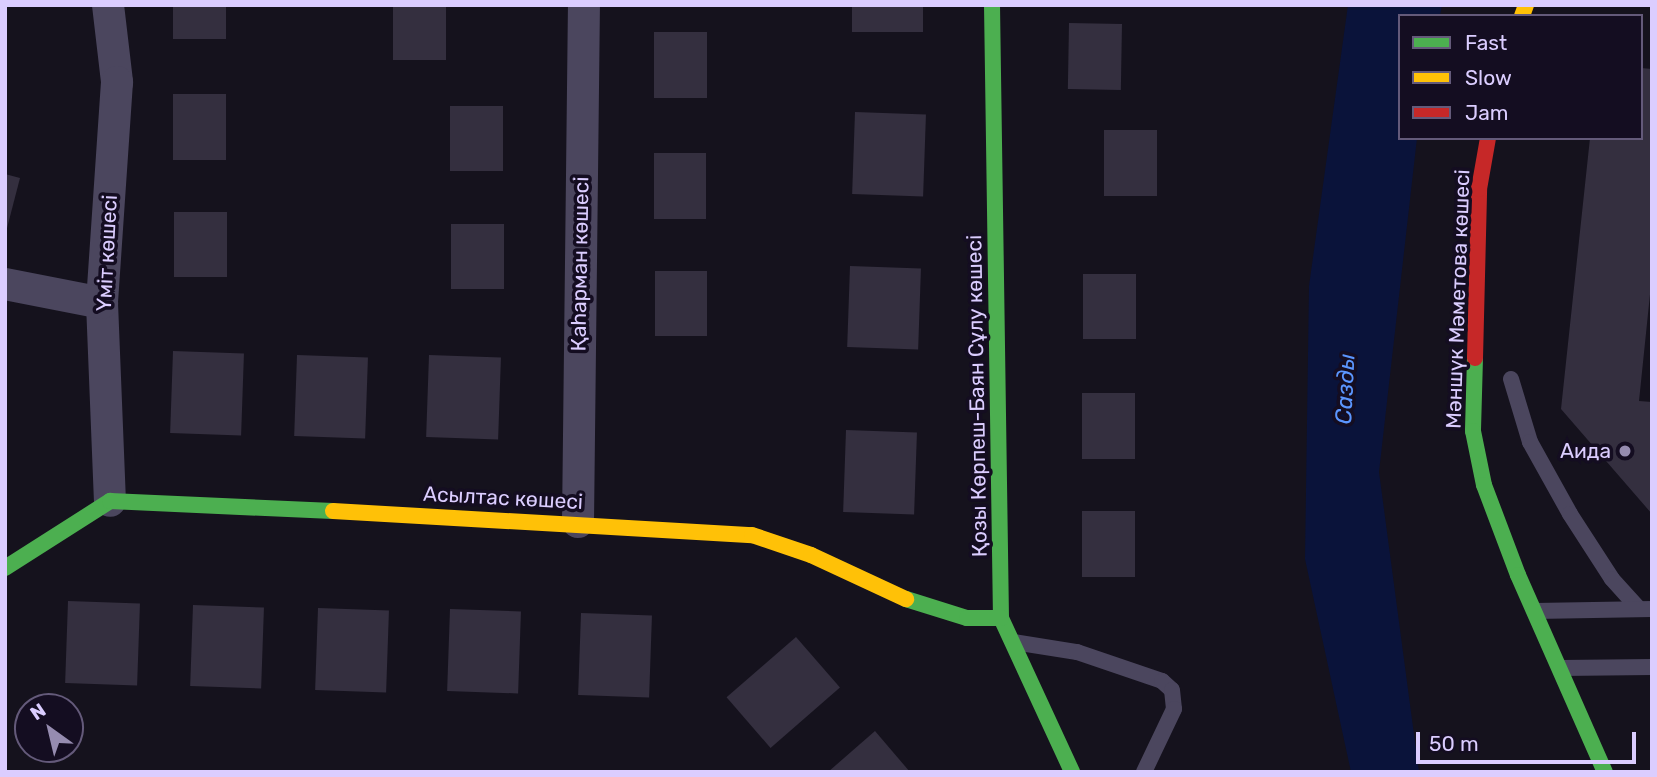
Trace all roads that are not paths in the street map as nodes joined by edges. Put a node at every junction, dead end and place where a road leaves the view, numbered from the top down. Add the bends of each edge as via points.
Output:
1 (107, 5) edge
2 (584, 5) edge
3 (992, 5) edge
4 (1488, 140) edge
5 (5, 284) edge
6 (102, 303) junction
7 (1511, 379) dead end
8 (110, 501) junction
9 (578, 522) junction
10 (5, 568) edge
11 (1645, 609) edge
12 (1534, 611) junction
13 (1001, 618) junction
14 (1011, 642) junction
15 (1652, 667) edge
16 (1561, 668) junction
17 (1072, 772) edge
18 (1144, 772) edge
19 (1605, 772) edge

1 - 6 street, Үміт көшесі via 117,82
2 - 9 street, Қаһарман көшесі
3 - 13 street, Қозы Көрпеш-Баян Сұлу көшесі
4 - 12 street, Мәншүк Мәметова көшесі via 1479,189 1473,431 1485,485
5 - 6 street
6 - 8 street, Үміт көшесі
7 - 11 lane via 1530,442 1563,502 1612,579
8 - 9 street, Асылтас көшесі
8 - 10 street
9 - 13 street, Асылтас көшесі via 752,535 811,555 917,604 967,618
11 - 12 lane
12 - 16 street, Мәншүк Мәметова көшесі
13 - 14 street, Қозы Көрпеш-Баян Сұлу көшесі
14 - 17 street, Қозы Көрпеш-Баян Сұлу көшесі
14 - 18 lane via 1077,652 1162,681 1172,690 1174,709
15 - 16 lane
16 - 19 street, Мәншүк Мәметова көшесі

